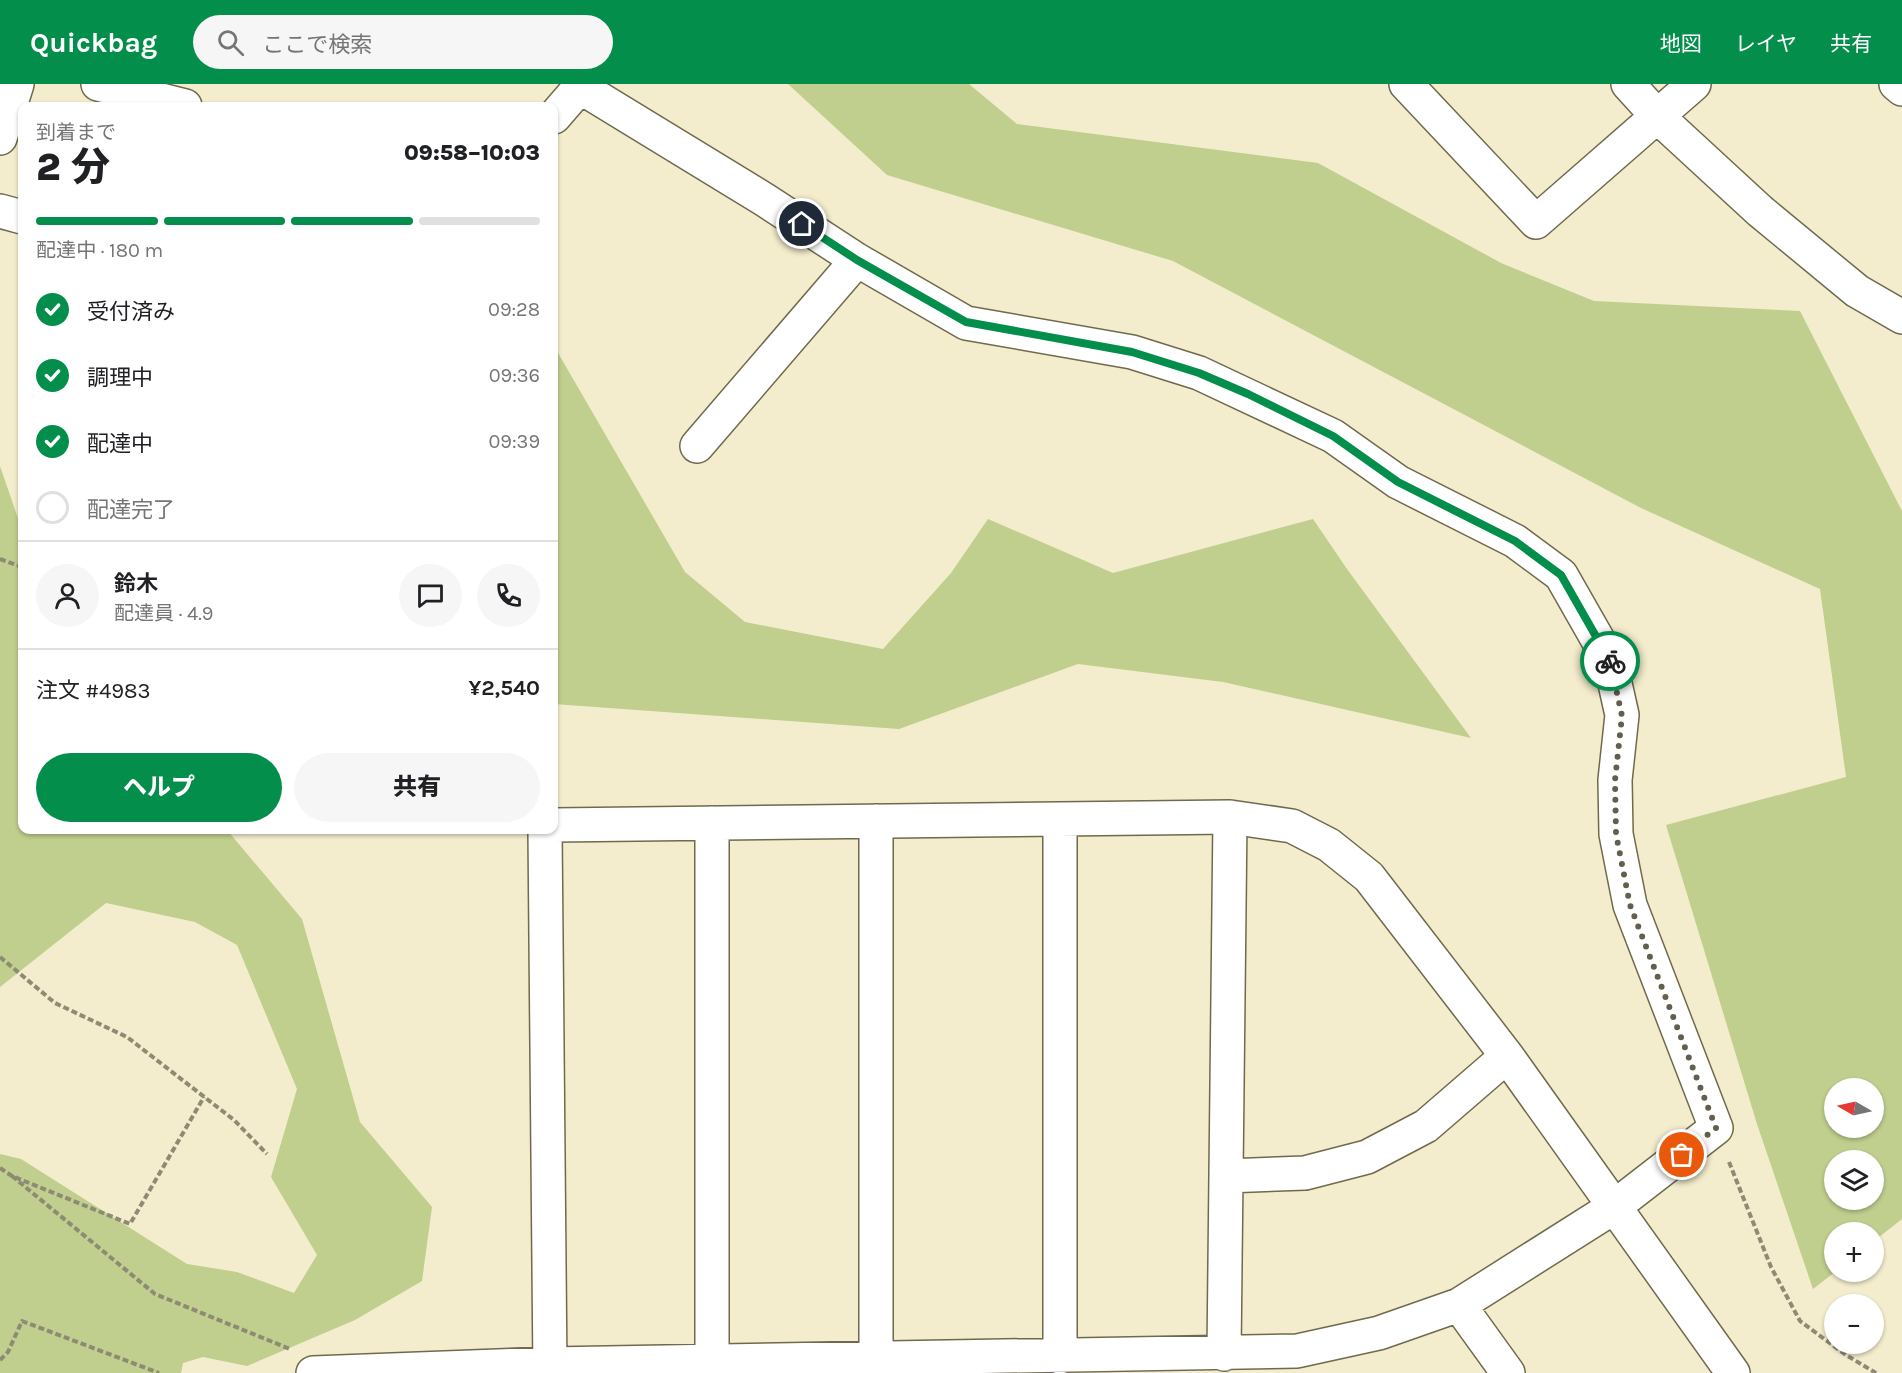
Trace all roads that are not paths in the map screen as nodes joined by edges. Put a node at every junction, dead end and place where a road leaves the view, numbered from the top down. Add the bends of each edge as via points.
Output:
1 (17, 84) edge
2 (98, 84) edge
3 (1406, 84) edge
4 (1628, 84) edge
5 (1694, 84) edge
6 (1896, 84) edge
7 (1902, 88) edge
8 (169, 102) edge
9 (558, 112) edge
10 (1658, 117) junction
11 (0, 138) edge
12 (0, 211) edge
13 (18, 216) edge
14 (857, 260) junction
15 (1902, 317) edge
16 (697, 446) dead end
17 (1230, 818) junction
18 (1060, 819) junction
19 (876, 821) junction
20 (712, 823) junction
21 (558, 825) edge
22 (545, 834) edge
23 (1507, 1056) junction
24 (1226, 1176) junction
25 (1614, 1207) junction
26 (1459, 1305) junction
27 (1224, 1354) junction
28 (1060, 1357) junction
29 (876, 1366) edge
30 (712, 1367) edge
31 (550, 1368) edge
32 (315, 1372) edge
33 (1508, 1373) edge
34 (1733, 1373) edge

1 - 11 street
2 - 8 street
3 - 10 street via 1536,222
4 - 10 street
5 - 10 street
6 - 7 street
9 - 14 street via 580,87
10 - 15 street via 1760,211 1848,284
12 - 13 street
14 - 16 street
14 - 25 street via 966,322 1132,352 1199,373 1248,394 1333,436 1398,482 1515,541 1561,575 1610,661 1622,716 1615,780 1616,834 1630,905 1716,1128
17 - 18 street
17 - 23 street via 1292,826 1329,845 1369,877
17 - 24 street
18 - 19 street
18 - 28 street
19 - 20 street
19 - 29 street
20 - 21 street
20 - 30 street
22 - 31 street
23 - 24 street via 1426,1126 1367,1156 1305,1173
23 - 25 street
24 - 27 street
25 - 26 street
25 - 34 street
26 - 27 street via 1379,1333 1297,1351
26 - 33 street
27 - 28 street
28 - 29 street
29 - 30 street
30 - 31 street
31 - 32 street

